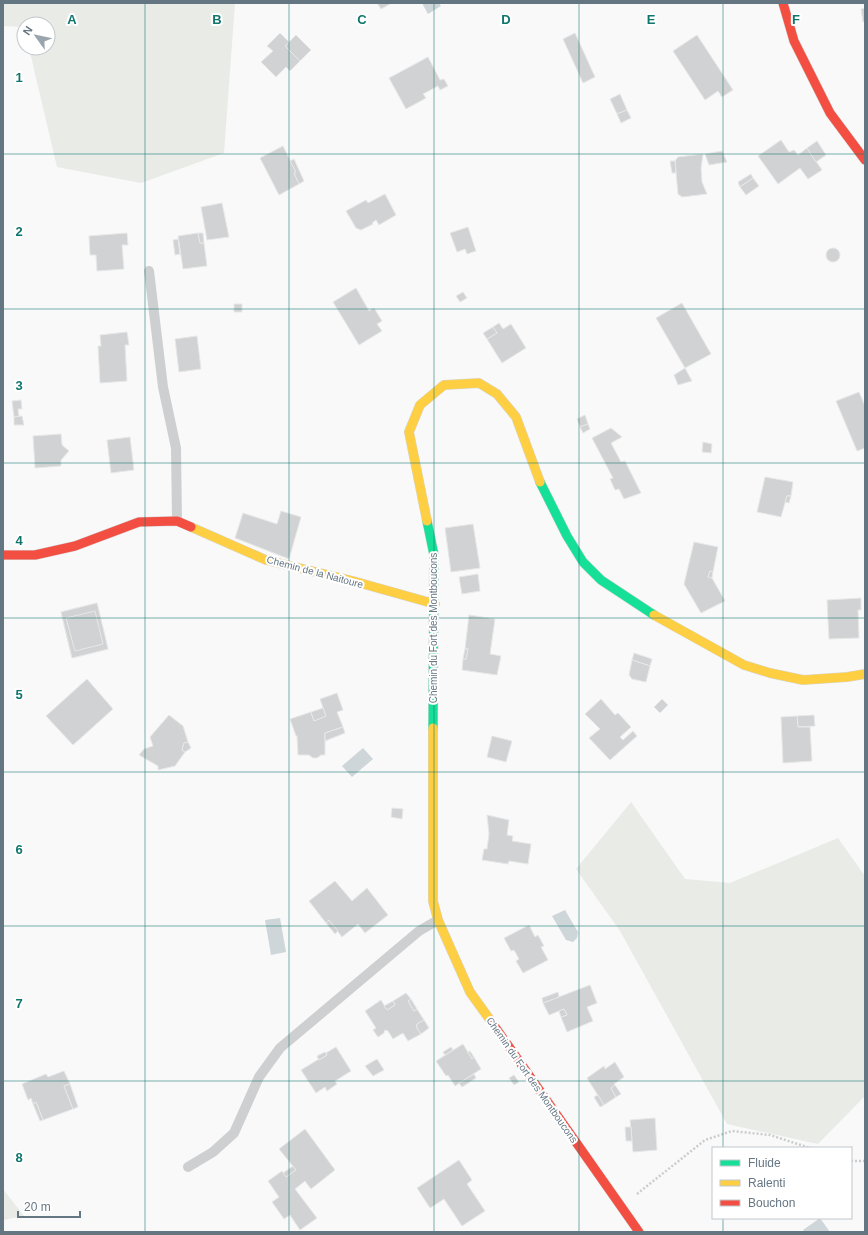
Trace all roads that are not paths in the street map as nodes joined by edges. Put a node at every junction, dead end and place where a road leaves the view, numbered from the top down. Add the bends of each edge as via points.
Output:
1 (783, 3) edge
2 (865, 160) edge
3 (149, 271) dead end
4 (177, 521) junction
5 (3, 555) edge
6 (434, 604) junction
7 (865, 674) edge
8 (438, 920) junction
9 (188, 1167) dead end
10 (639, 1232) edge

1 - 2 street via 794,41 830,113
3 - 4 lane via 163,387 176,448
4 - 5 street, Chemin de la Naitoure via 139,522 75,546 35,555
4 - 6 street, Chemin de la Naitoure via 266,560
6 - 7 street, Chemin du Fort des Montboucons via 434,555 409,432 420,405 444,385 479,383 497,394 516,417 544,491 567,536 583,562 601,580 653,614 744,665 803,680
6 - 8 street, Chemin du Fort des Montboucons via 433,901
8 - 9 lane via 419,931 280,1048 259,1077 234,1133 213,1152
8 - 10 street, Chemin du Fort des Montboucons via 470,992

